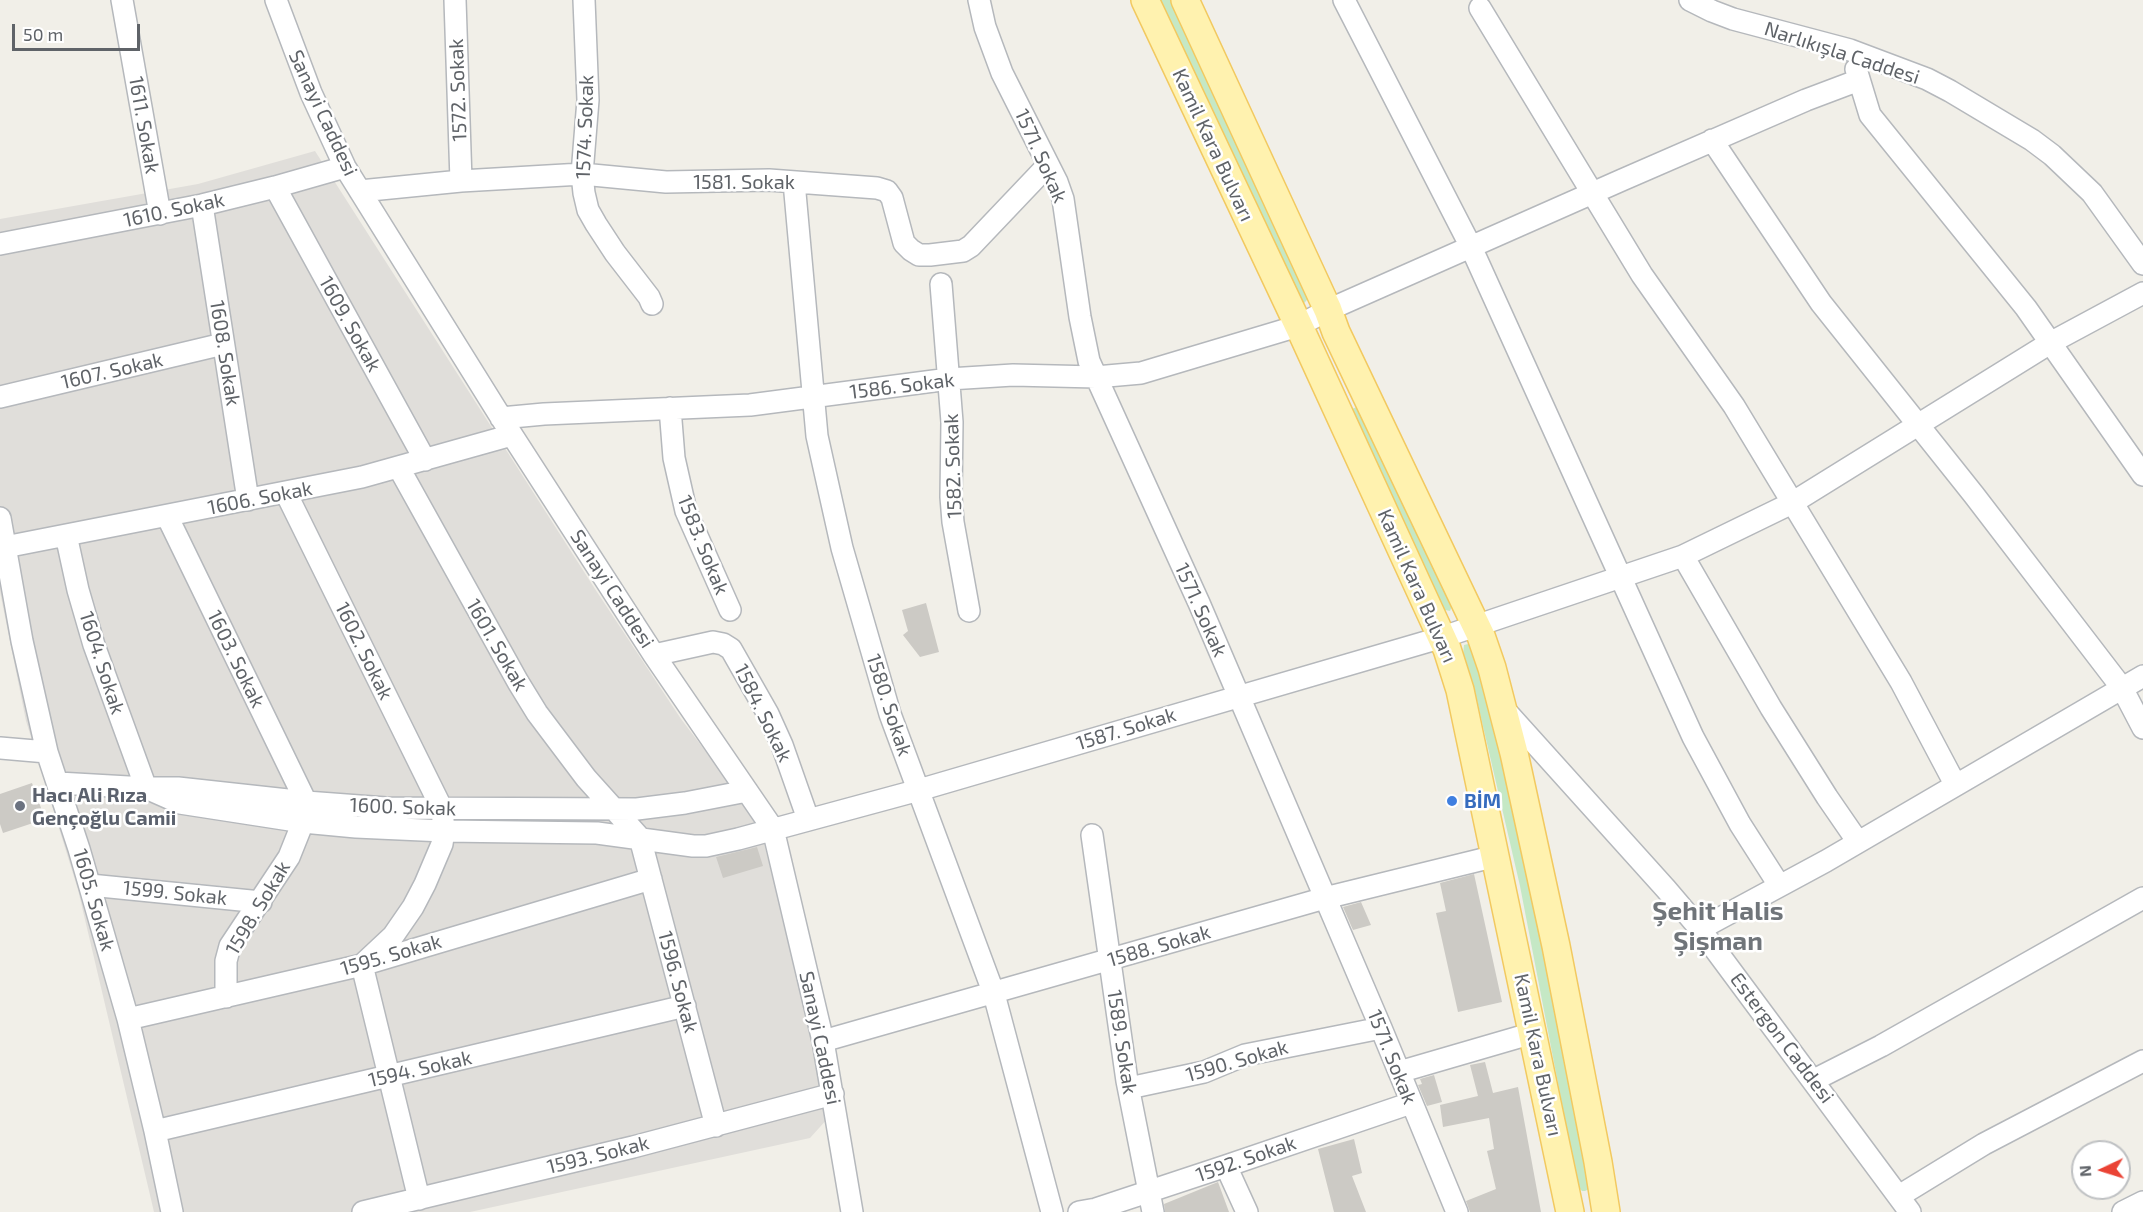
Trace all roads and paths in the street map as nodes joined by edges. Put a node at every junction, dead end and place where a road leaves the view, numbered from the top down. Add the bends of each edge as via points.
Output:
1 (123, 0) edge
2 (276, 0) edge
3 (455, 0) edge
4 (584, 0) edge
5 (978, 0) edge
6 (1145, 0) edge
7 (1185, 0) edge
8 (1344, 0) edge
9 (1690, 0) edge
10 (1480, 8) dead end
11 (1850, 50) junction
12 (1859, 80) junction
13 (1713, 140) junction
14 (1048, 165) junction
15 (345, 167) junction
16 (582, 174) junction
17 (461, 181) junction
18 (794, 182) junction
19 (275, 187) junction
20 (360, 191) junction
21 (1592, 193) junction
22 (202, 205) junction
23 (160, 214) junction
24 (0, 244) edge
25 (1471, 247) junction
26 (963, 252) junction
27 (930, 255) junction
28 (2143, 264) edge
29 (941, 284) junction
30 (2143, 292) edge
31 (652, 304) dead end
32 (1328, 310) junction
33 (1298, 326) junction
34 (2050, 343) junction
35 (224, 344) junction
36 (1096, 377) junction
37 (949, 379) junction
38 (813, 397) junction
39 (0, 398) edge
40 (670, 408) junction
41 (1919, 426) junction
42 (507, 427) junction
43 (425, 460) junction
44 (399, 468) junction
45 (2143, 475) edge
46 (286, 493) junction
47 (248, 500) junction
48 (1792, 503) junction
49 (167, 516) junction
50 (0, 518) edge
51 (66, 535) junction
52 (5, 547) junction
53 (1683, 556) junction
54 (1620, 577) junction
55 (730, 610) dead end
56 (969, 611) dead end
57 (1477, 626) junction
58 (1443, 637) junction
59 (654, 655) junction
60 (2143, 676) edge
61 (2122, 688) junction
62 (1238, 695) junction
63 (1503, 708) junction
64 (2143, 728) edge
65 (0, 748) edge
66 (47, 752) junction
67 (58, 783) junction
68 (1955, 784) junction
69 (146, 788) junction
70 (747, 790) junction
71 (919, 790) junction
72 (442, 808) junction
73 (614, 810) junction
74 (304, 812) junction
75 (808, 819) junction
76 (773, 829) junction
77 (444, 831) junction
78 (1092, 835) dead end
79 (640, 838) junction
80 (1858, 842) junction
81 (1496, 856) junction
82 (651, 879) junction
83 (90, 885) junction
84 (1779, 885) junction
85 (1325, 898) junction
86 (2143, 898) edge
87 (261, 902) junction
88 (1700, 929) junction
89 (1109, 961) junction
90 (362, 965) junction
91 (994, 994) junction
92 (226, 997) junction
93 (685, 1006) junction
94 (128, 1019) junction
95 (1381, 1028) junction
96 (1533, 1033) junction
97 (823, 1041) junction
98 (2143, 1061) edge
99 (1399, 1072) junction
100 (389, 1076) junction
101 (1814, 1080) junction
102 (1128, 1088) junction
103 (833, 1094) junction
104 (1411, 1103) junction
105 (716, 1126) junction
106 (155, 1131) junction
107 (1226, 1166) junction
108 (1149, 1191) junction
109 (419, 1199) junction
110 (2143, 1202) edge
111 (1905, 1204) edge
112 (172, 1212) edge
113 (363, 1212) edge
114 (852, 1212) edge
115 (1052, 1212) edge
116 (1079, 1212) edge
117 (1153, 1212) edge
118 (1247, 1212) edge
119 (1457, 1212) edge
120 (1570, 1212) edge
121 (1605, 1212) edge
122 (2123, 1212) edge

1 - 23 street, 1611. Sokak
2 - 15 street, Sanayi Caddesi via 302,71
3 - 17 street, 1572. Sokak
4 - 16 street, 1574. Sokak via 588,100
5 - 14 street, 1571. Sokak via 1002,73
6 - 33 main road, Kamil Kara Bulvarı
7 - 32 main road, Kamil Kara Bulvarı
8 - 25 street
9 - 11 street, Narlıkışla Caddesi via 1733,19
10 - 21 street
11 - 12 street
11 - 28 street, Narlıkışla Caddesi via 1928,79 2052,154 2092,193
12 - 13 street, 1586. Sokak
12 - 34 street via 1870,115
13 - 21 street, 1586. Sokak
13 - 41 street via 1821,303
14 - 26 street
14 - 36 street, 1571. Sokak via 1063,199 1085,346
15 - 19 street, 1610. Sokak
15 - 20 street, Sanayi Caddesi
16 - 17 street, 1581. Sokak
16 - 18 street, 1581. Sokak via 666,182
16 - 31 street, 1574. Sokak via 586,202 596,224
17 - 20 street, 1581. Sokak
18 - 27 street, 1581. Sokak via 887,191 904,243 919,255
18 - 38 street, 1580. Sokak
19 - 22 street, 1610. Sokak
19 - 43 street, 1609. Sokak
20 - 42 street, Sanayi Caddesi
21 - 25 street, 1586. Sokak
21 - 48 street via 1642,275 1734,406
22 - 23 street, 1610. Sokak
22 - 35 street, 1608. Sokak
23 - 24 street, 1610. Sokak
25 - 32 street, 1586. Sokak
25 - 54 street
26 - 27 street, 1581. Sokak
26 - 29 street
27 - 29 street, 1582. Sokak
29 - 37 street, 1582. Sokak
30 - 34 street, 1587. Sokak
32 - 33 street, 1586. Sokak
32 - 57 main road, Kamil Kara Bulvarı
33 - 36 street, 1586. Sokak via 1141,373
33 - 58 main road, Kamil Kara Bulvarı
34 - 41 street, 1587. Sokak
34 - 45 street
35 - 39 street, 1607. Sokak
35 - 47 street, 1608. Sokak
36 - 37 street, 1586. Sokak via 1013,375
36 - 62 street, 1571. Sokak
37 - 38 street, 1586. Sokak
37 - 56 street, 1582. Sokak via 953,522
38 - 40 street, 1586. Sokak via 750,405
38 - 71 street, 1580. Sokak via 817,436 851,585 890,714
40 - 42 street, 1586. Sokak via 544,414
40 - 55 street, 1583. Sokak via 674,458 686,511
41 - 48 street, 1587. Sokak
41 - 61 street
42 - 43 street, 1606. Sokak
42 - 59 street, Sanayi Caddesi
43 - 44 street, 1606. Sokak
44 - 46 street, 1606. Sokak
44 - 73 street, 1601. Sokak via 518,682 559,743
46 - 47 street, 1606. Sokak
46 - 72 street, 1602. Sokak
47 - 49 street, 1606. Sokak
48 - 53 street, 1587. Sokak
48 - 68 street via 1901,682
49 - 51 street, 1606. Sokak
49 - 74 street, 1603. Sokak
50 - 52 street, 1605. Sokak
51 - 52 street, 1606. Sokak
51 - 69 street, 1604. Sokak via 94,645
52 - 66 street, 1605. Sokak
53 - 54 street, 1587. Sokak
53 - 80 street via 1771,708
54 - 57 street, 1587. Sokak
54 - 84 street via 1693,737 1740,824
57 - 58 street, 1587. Sokak
57 - 63 main road, Kamil Kara Bulvarı
58 - 62 street, 1587. Sokak
58 - 81 main road, Kamil Kara Bulvarı via 1460,690
59 - 70 street, Sanayi Caddesi
59 - 75 street, 1584. Sokak via 713,642 730,649 768,714
60 - 61 street
61 - 64 street
61 - 68 street
62 - 71 street, 1587. Sokak
62 - 85 street, 1571. Sokak
63 - 88 street, Estergon Caddesi
63 - 121 main road, Kamil Kara Bulvarı via 1556,946 1599,1162
65 - 66 street
66 - 67 street, 1605. Sokak
67 - 69 street, 1600. Sokak
67 - 83 street, 1605. Sokak
68 - 80 street
69 - 74 street, 1600. Sokak via 178,788
70 - 73 street, 1600. Sokak via 664,806
70 - 76 street, Sanayi Caddesi
71 - 75 street, 1587. Sokak
71 - 91 street, 1580. Sokak
72 - 73 street, 1600. Sokak
72 - 74 street, 1600. Sokak
72 - 77 street
73 - 79 street, 1601. Sokak
74 - 77 street, 1587. Sokak via 391,829
74 - 87 street, 1598. Sokak via 289,856
75 - 76 street, 1587. Sokak
76 - 79 street, 1587. Sokak via 706,846
76 - 97 street, Sanayi Caddesi
77 - 79 street, 1587. Sokak via 564,832
77 - 90 street via 436,861 403,923
78 - 89 street, 1589. Sokak
79 - 82 street, 1596. Sokak
80 - 84 street
81 - 85 street, 1588. Sokak
81 - 96 main road, Kamil Kara Bulvarı
82 - 90 street, 1595. Sokak
82 - 93 street, 1596. Sokak
83 - 87 street, 1599. Sokak
83 - 94 street, 1605. Sokak
84 - 88 street
85 - 89 street, 1588. Sokak
85 - 95 street, 1571. Sokak
86 - 101 street
87 - 92 street, 1598. Sokak via 230,946
88 - 101 street, Estergon Caddesi
89 - 91 street, 1588. Sokak
89 - 102 street, 1589. Sokak
90 - 92 street, 1595. Sokak
90 - 100 street
91 - 97 street, 1588. Sokak
91 - 115 street, 1580. Sokak
92 - 94 street, 1595. Sokak
93 - 100 street, 1594. Sokak
93 - 105 street, 1596. Sokak
94 - 106 street, 1605. Sokak
95 - 99 street, 1571. Sokak
95 - 102 street, 1590. Sokak via 1245,1055 1204,1072
96 - 99 street
96 - 120 main road, Kamil Kara Bulvarı
97 - 103 street, Sanayi Caddesi
98 - 111 street via 1984,1144
99 - 104 street, 1571. Sokak
100 - 106 street, 1594. Sokak
100 - 109 street
101 - 111 street, Estergon Caddesi
102 - 108 street, 1589. Sokak
103 - 105 street, 1593. Sokak
103 - 114 street, Sanayi Caddesi
104 - 107 street, 1592. Sokak
104 - 119 street, 1571. Sokak
105 - 109 street, 1593. Sokak
106 - 112 street, 1605. Sokak
107 - 108 street, 1592. Sokak
107 - 118 street
108 - 116 street, 1592. Sokak
108 - 117 street, 1589. Sokak
109 - 113 street, 1593. Sokak
110 - 122 street

